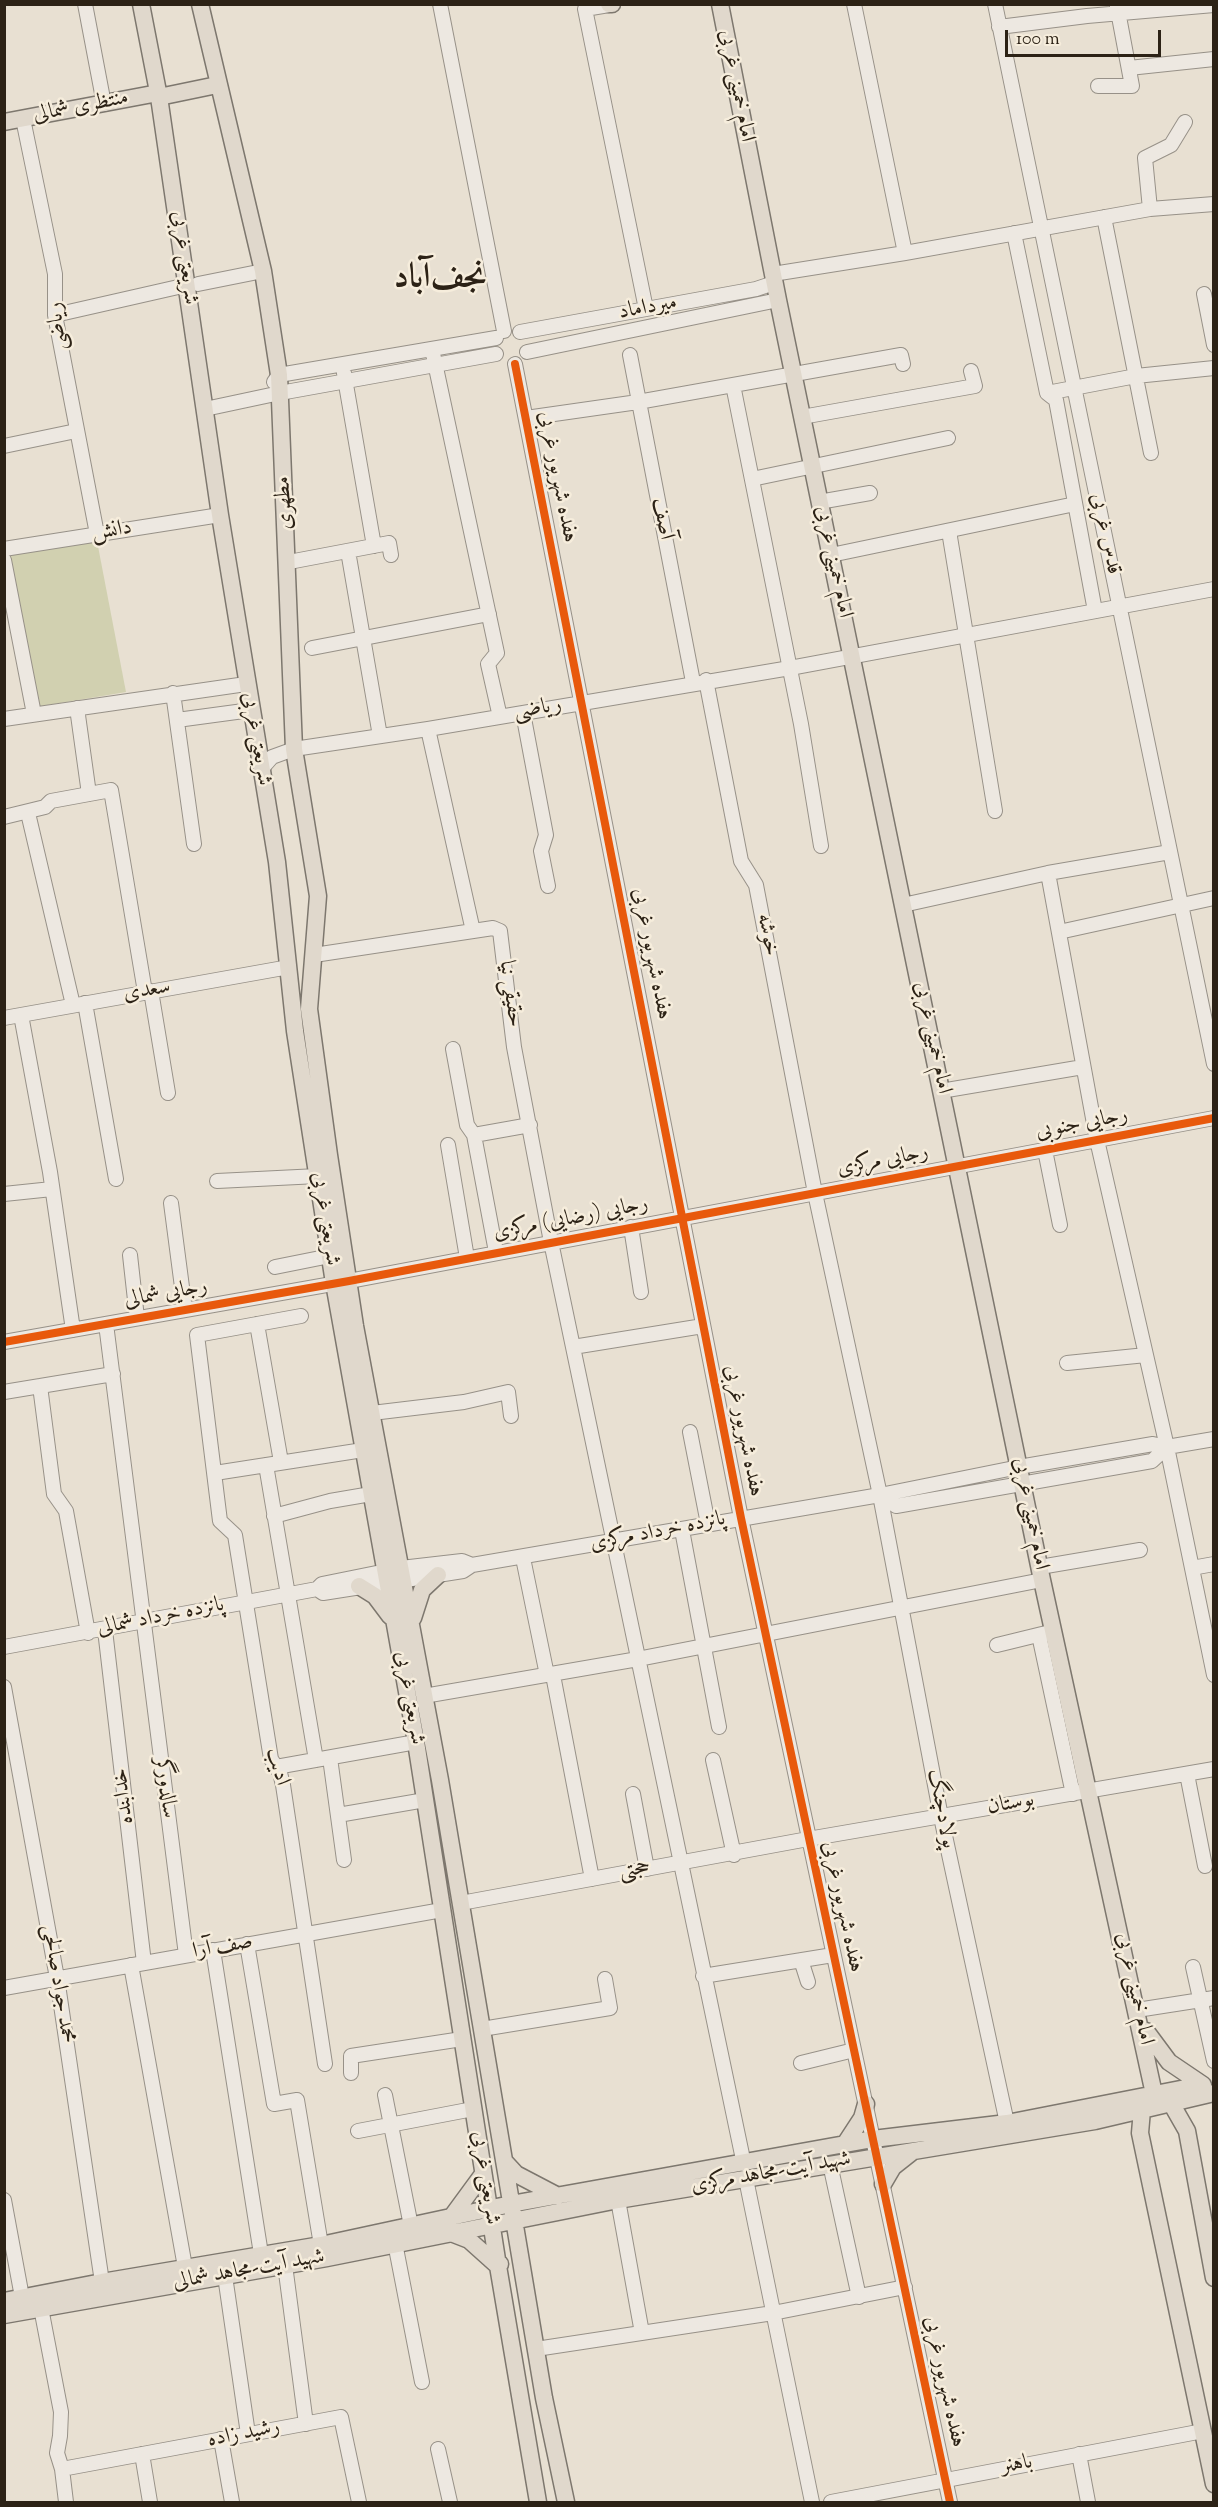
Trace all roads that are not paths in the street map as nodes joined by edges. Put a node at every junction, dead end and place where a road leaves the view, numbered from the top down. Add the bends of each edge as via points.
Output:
1 (85, 4) edge
2 (141, 4) edge
3 (200, 4) edge
4 (440, 4) edge
5 (720, 4) edge
6 (854, 4) edge
7 (995, 4) edge
8 (610, 5) edge
9 (1214, 5) edge
10 (1118, 9) edge
11 (999, 27) junction
12 (1214, 59) edge
13 (1129, 68) junction
14 (216, 82) junction
15 (1098, 86) dead end
16 (158, 93) junction
17 (104, 104) junction
18 (23, 119) junction
19 (4, 122) edge
20 (1185, 122) dead end
21 (1214, 204) edge
22 (1150, 209) junction
23 (1104, 217) junction
24 (1041, 228) junction
25 (1014, 233) junction
26 (905, 253) junction
27 (263, 271) junction
28 (192, 284) junction
29 (775, 286) junction
30 (1204, 294) dead end
31 (646, 309) junction
32 (55, 315) junction
33 (520, 332) junction
34 (500, 335) junction
35 (1214, 345) edge
36 (432, 349) junction
37 (527, 352) junction
38 (496, 354) junction
39 (630, 355) dead end
40 (515, 363) junction
41 (903, 364) dead end
42 (343, 365) junction
43 (435, 365) junction
44 (1214, 368) edge
45 (971, 371) dead end
46 (279, 375) junction
47 (793, 375) junction
48 (1136, 376) junction
49 (345, 381) junction
50 (733, 385) junction
51 (1074, 389) junction
52 (280, 393) junction
53 (1047, 393) junction
54 (262, 396) junction
55 (638, 402) junction
56 (205, 409) junction
57 (802, 417) junction
58 (526, 418) junction
59 (76, 431) junction
60 (948, 438) dead end
61 (4, 446) edge
62 (1151, 453) dead end
63 (812, 467) junction
64 (752, 479) junction
65 (870, 493) dead end
66 (819, 502) junction
67 (1075, 504) junction
68 (220, 515) junction
69 (949, 531) junction
70 (97, 534) junction
71 (374, 546) junction
72 (4, 549) edge
73 (348, 551) junction
74 (391, 555) dead end
75 (831, 555) junction
76 (4, 560) edge
77 (289, 562) junction
78 (1214, 589) edge
79 (1119, 607) junction
80 (1095, 611) junction
81 (489, 614) junction
82 (965, 634) junction
83 (363, 639) junction
84 (312, 648) dead end
85 (851, 654) junction
86 (790, 668) junction
87 (700, 681) junction
88 (246, 684) junction
89 (173, 693) junction
90 (583, 702) junction
91 (77, 708) junction
92 (251, 710) junction
93 (523, 713) junction
94 (34, 714) junction
95 (500, 717) junction
96 (4, 719) edge
97 (177, 720) junction
98 (428, 729) junction
99 (380, 736) junction
100 (256, 745) junction
101 (292, 750) junction
102 (262, 774) junction
103 (89, 794) junction
104 (995, 811) dead end
105 (28, 813) junction
106 (4, 817) edge
107 (194, 844) dead end
108 (821, 846) dead end
109 (1170, 852) junction
110 (1048, 873) junction
111 (548, 886) dead end
112 (1214, 898) edge
113 (1181, 904) junction
114 (903, 905) junction
115 (473, 931) junction
116 (1059, 932) junction
117 (314, 955) junction
118 (289, 967) junction
119 (148, 992) junction
120 (79, 1004) junction
121 (309, 1009) joint
122 (21, 1015) junction
123 (4, 1018) edge
124 (453, 1049) dead end
125 (1214, 1064) edge
126 (1083, 1067) junction
127 (941, 1091) junction
128 (168, 1093) dead end
129 (1214, 1118) edge
130 (530, 1125) junction
131 (474, 1135) junction
132 (1097, 1140) junction
133 (448, 1145) dead end
134 (1045, 1150) junction
135 (957, 1167) junction
136 (318, 1176) junction
137 (116, 1179) dead end
138 (217, 1181) dead end
139 (52, 1189) junction
140 (815, 1193) junction
141 (4, 1194) edge
142 (171, 1203) dead end
143 (682, 1218) junction
144 (1060, 1225) dead end
145 (631, 1227) junction
146 (551, 1242) junction
147 (496, 1252) junction
148 (130, 1256) dead end
149 (330, 1256) junction
150 (467, 1258) junction
151 (275, 1267) dead end
152 (342, 1282) junction
153 (641, 1292) dead end
154 (185, 1310) junction
155 (301, 1316) dead end
156 (137, 1318) junction
157 (106, 1324) junction
158 (257, 1324) junction
159 (704, 1326) junction
160 (73, 1330) junction
161 (4, 1342) edge
162 (573, 1347) junction
163 (1146, 1355) junction
164 (1067, 1363) dead end
165 (113, 1374) junction
166 (40, 1386) junction
167 (4, 1392) edge
168 (372, 1413) junction
169 (511, 1416) dead end
170 (690, 1432) dead end
171 (1214, 1439) edge
172 (1167, 1447) junction
173 (363, 1450) junction
174 (281, 1462) junction
175 (266, 1465) junction
176 (214, 1473) junction
177 (1021, 1475) junction
178 (371, 1494) junction
179 (880, 1495) junction
180 (274, 1516) junction
181 (741, 1518) junction
182 (708, 1524) junction
183 (682, 1530) junction
184 (614, 1542) junction
185 (1140, 1550) dead end
186 (524, 1558) junction
187 (1214, 1564) edge
188 (472, 1565) junction
189 (1192, 1568) junction
190 (1041, 1573) junction
191 (394, 1575) junction
192 (438, 1575) junction
193 (359, 1586) junction
194 (317, 1589) junction
195 (287, 1594) junction
196 (246, 1602) junction
197 (902, 1607) junction
198 (142, 1620) junction
199 (403, 1625) junction
200 (105, 1630) junction
201 (88, 1633) junction
202 (1046, 1633) junction
203 (765, 1634) junction
204 (704, 1645) junction
205 (998, 1645) dead end
206 (4, 1647) edge
207 (1212, 1656) edge
208 (638, 1659) junction
209 (550, 1675) junction
210 (1214, 1676) edge
211 (4, 1687) edge
212 (424, 1696) junction
213 (719, 1727) dead end
214 (416, 1742) junction
215 (323, 1759) junction
216 (713, 1760) dead end
217 (276, 1767) junction
218 (1214, 1769) edge
219 (1186, 1774) junction
220 (1081, 1793) junction
221 (633, 1794) dead end
222 (425, 1800) junction
223 (338, 1815) junction
224 (941, 1817) junction
225 (808, 1839) junction
226 (734, 1855) junction
227 (344, 1860) dead end
228 (679, 1863) junction
229 (1205, 1866) dead end
230 (647, 1869) junction
231 (592, 1879) junction
232 (461, 1903) junction
233 (442, 1910) junction
234 (305, 1933) junction
235 (247, 1944) junction
236 (213, 1950) junction
237 (186, 1955) junction
238 (833, 1955) junction
239 (801, 1960) junction
240 (138, 1964) junction
241 (1193, 1967) dead end
242 (703, 1976) junction
243 (57, 1978) junction
244 (605, 1979) dead end
245 (808, 1982) dead end
246 (4, 1988) edge
247 (1207, 1999) edge
248 (1138, 2015) junction
249 (482, 2029) junction
250 (462, 2039) junction
251 (854, 2050) junction
252 (1214, 2061) edge
253 (801, 2063) dead end
254 (325, 2064) dead end
255 (351, 2073) dead end
256 (1208, 2089) edge
257 (1154, 2094) junction
258 (385, 2095) dead end
259 (1171, 2103) junction
260 (866, 2104) junction
261 (473, 2109) junction
262 (1142, 2110) junction
263 (1095, 2121) junction
264 (1008, 2123) junction
265 (1184, 2124) junction
266 (391, 2125) junction
267 (358, 2131) dead end
268 (873, 2139) junction
269 (1141, 2140) junction
270 (914, 2151) junction
271 (847, 2152) junction
272 (876, 2156) junction
273 (504, 2161) junction
274 (830, 2164) junction
275 (745, 2171) junction
276 (483, 2174) junction
277 (883, 2184) junction
278 (558, 2196) junction
279 (4, 2200) edge
280 (618, 2200) junction
281 (512, 2212) junction
282 (491, 2217) junction
283 (411, 2226) junction
284 (442, 2227) junction
285 (395, 2243) junction
286 (321, 2245) junction
287 (261, 2254) junction
288 (520, 2261) junction
289 (285, 2265) junction
290 (498, 2266) junction
291 (185, 2267) junction
292 (225, 2276) junction
293 (1214, 2278) edge
294 (102, 2282) junction
295 (905, 2288) junction
296 (22, 2297) junction
297 (859, 2297) junction
298 (4, 2301) edge
299 (41, 2308) junction
300 (773, 2313) junction
301 (4, 2315) edge
302 (642, 2333) junction
303 (536, 2349) junction
304 (422, 2382) dead end
305 (306, 2424) junction
306 (1203, 2431) junction
307 (248, 2434) junction
308 (221, 2439) junction
309 (438, 2449) dead end
310 (142, 2454) junction
311 (1079, 2454) junction
312 (62, 2469) junction
313 (945, 2480) junction
314 (1214, 2484) edge
315 (885, 2497) edge
316 (66, 2502) edge
317 (150, 2502) edge
318 (232, 2502) edge
319 (359, 2502) edge
320 (450, 2502) edge
321 (538, 2502) edge
322 (566, 2502) edge
323 (812, 2502) edge
324 (831, 2502) edge
325 (950, 2502) edge
326 (1088, 2502) edge

1 - 17 street
2 - 16 main road, شریعتی غربی
3 - 14 main road, مطهری
4 - 34 street
5 - 29 main road, امام خمینی غربی
6 - 26 street
7 - 11 street, قدس غربی
8 - 31 street via 585,9
9 - 10 street
10 - 11 street
10 - 13 street
11 - 24 street, قدس غربی
12 - 13 street
13 - 15 street via 1132,86
14 - 16 main road, منتظری شمالی
14 - 27 main road, مطهری
16 - 17 main road, منتظری شمالی
16 - 28 main road, شریعتی غربی
17 - 18 main road, منتظری شمالی
18 - 19 main road, منتظری شمالی
18 - 32 street, ریاضی via 55,274
20 - 22 street via 1171,145 1144,158
21 - 22 street
22 - 23 street
23 - 24 street
23 - 48 street
24 - 25 street
24 - 51 street, قدس غربی
25 - 26 street
25 - 53 street
26 - 29 street
27 - 28 street
27 - 46 main road, مطهری
28 - 32 street
28 - 56 main road, شریعتی غربی
29 - 31 street, میرداماد
29 - 37 street, میرداماد
29 - 47 main road, امام خمینی غربی
30 - 35 street
31 - 33 street, میرداماد
32 - 59 street, ریاضی
33 - 34 street
33 - 37 street via 528,341
34 - 36 street
34 - 38 street
36 - 42 street
36 - 43 street
37 - 40 street
38 - 40 street via 504,362
38 - 43 street
39 - 55 street, آصف
40 - 58 street, هفده شهریور غربی
41 - 47 street via 901,355
42 - 46 street
42 - 49 street
43 - 49 street
43 - 81 street
44 - 48 street
45 - 57 street via 975,386
46 - 52 main road, مطهری
46 - 54 street
47 - 50 street
47 - 57 main road, امام خمینی غربی
48 - 51 street
48 - 62 street
49 - 52 street
49 - 71 street
50 - 55 street
50 - 64 street
51 - 53 street
51 - 79 street, قدس غربی
52 - 54 street
52 - 77 main road, مطهری
53 - 67 street via 1056,400
54 - 56 street
55 - 58 street
55 - 87 street, آصف
56 - 68 main road, شریعتی غربی
57 - 63 main road, امام خمینی غربی
58 - 90 street, هفده شهریور غربی
59 - 61 street
59 - 70 street, ریاضی
60 - 63 street
63 - 64 street
63 - 66 main road, امام خمینی غربی
64 - 86 street
65 - 66 street
66 - 75 main road, امام خمینی غربی
67 - 69 street
67 - 80 street
68 - 70 street, دانش
68 - 88 main road, شریعتی غربی
69 - 75 street
69 - 82 street
70 - 72 street, دانش
71 - 73 street
71 - 74 street via 389,543
73 - 77 street
73 - 83 street
75 - 85 main road, امام خمینی غربی
76 - 94 street
77 - 101 main road, مطهری
78 - 79 street
79 - 80 street, ریاضی
79 - 109 street, قدس غربی
80 - 82 street, ریاضی
81 - 83 street
81 - 95 street via 498,653 488,664
82 - 85 street, ریاضی
82 - 104 street
83 - 84 street
83 - 99 street
85 - 86 street, ریاضی
85 - 114 main road, امام خمینی غربی
86 - 87 street, ریاضی
86 - 108 street
87 - 90 street, ریاضی
87 - 140 street, خوشه via 741,861 756,885
88 - 89 street
88 - 92 main road, شریعتی غربی
89 - 91 street
89 - 97 street
90 - 93 street, ریاضی
90 - 143 street, هفده شهریور غربی
91 - 94 street
91 - 103 street
92 - 97 street
92 - 100 main road, شریعتی غربی
93 - 95 street, ریاضی
93 - 111 street via 546,835 541,851
94 - 96 street
95 - 98 street, ریاضی
97 - 107 street
98 - 99 street, ریاضی
98 - 115 street
99 - 101 street, ریاضی
100 - 101 street via 264,751
100 - 102 main road, شریعتی غربی
101 - 102 street via 272,758
101 - 117 main road, مطهری via 318,896
102 - 118 main road, شریعتی غربی
103 - 105 street via 51,801
103 - 119 street via 111,790
105 - 106 street
105 - 120 street
109 - 110 street
109 - 113 street, قدس غربی
110 - 114 street
110 - 116 street
112 - 113 street
113 - 116 street
113 - 125 street, قدس غربی
114 - 127 main road, امام خمینی غربی
115 - 117 street, حقیقی نیا
115 - 130 street, حقیقی نیا via 500,931 514,1047
116 - 126 street
117 - 121 main road, مطهری
118 - 119 street, سعدی
118 - 136 main road, شریعتی غربی
119 - 120 street, سعدی
119 - 128 street
120 - 122 street, سعدی
120 - 137 street
121 - 152 main road, شریعتی غربی
122 - 123 street, سعدی
122 - 139 street
124 - 131 street via 467,1125
126 - 127 street
126 - 132 street
127 - 135 main road, امام خمینی غربی
129 - 132 street, رجایی جنوبی
130 - 131 street
130 - 146 street, حقیقی نیا
131 - 147 street
132 - 134 street, رجایی جنوبی
132 - 163 street
133 - 150 street
134 - 135 street, رجایی جنوبی
134 - 144 street
135 - 140 street, رجایی مرکزی
135 - 177 main road, امام خمینی غربی
136 - 138 street
136 - 149 main road, شریعتی غربی
139 - 141 street
139 - 160 street
140 - 143 street, رجایی (رضایی) مرکزی
140 - 179 street, خوشه
142 - 154 street
143 - 145 street, رجایی (رضایی) مرکزی
143 - 159 street, هفده شهریور غربی
145 - 146 street, رجایی (رضایی) مرکزی
145 - 153 street
146 - 147 street, رجایی (رضایی) مرکزی
146 - 162 street, حقیقی نیا
147 - 150 street, رجایی (رضایی) مرکزی
148 - 156 street
149 - 151 street
149 - 152 main road, شریعتی غربی
150 - 152 street, رجایی (رضایی) مرکزی
152 - 154 street, رجایی شمالی
152 - 168 main road, شریعتی غربی
152 - 173 main road, شریعتی غربی
154 - 156 street, رجایی شمالی
155 - 158 street
156 - 157 street, رجایی شمالی
157 - 160 street, رجایی شمالی
157 - 165 street, سالدورگر
158 - 174 street
158 - 176 street, ادیب via 197,1335
159 - 162 street
159 - 181 street, هفده شهریور غربی
160 - 161 street, رجایی شمالی
162 - 184 street, حقیقی نیا
163 - 164 street
163 - 172 street
165 - 166 street
165 - 198 street, سالدورگر
166 - 167 street
166 - 201 street via 54,1494 66,1511
168 - 169 street via 464,1402 508,1392
168 - 191 main road, شریعتی غربی
170 - 182 street
171 - 172 street
172 - 177 street, پانزده خرداد مرکزی via 1152,1461
172 - 189 street
173 - 174 street
173 - 178 main road, شریعتی غربی
174 - 175 street
175 - 176 street
175 - 180 street
176 - 196 street, ادیب via 220,1521 235,1535
177 - 179 street, پانزده خرداد مرکزی via 896,1506
177 - 190 main road, امام خمینی غربی
178 - 180 street
178 - 191 main road, شریعتی غربی
179 - 181 street, پانزده خرداد مرکزی
179 - 197 street, پولادچنگ
180 - 195 street
181 - 182 street, پانزده خرداد مرکزی
181 - 203 street, هفده شهریور غربی
182 - 183 street, پانزده خرداد مرکزی
183 - 184 street, پانزده خرداد مرکزی
183 - 204 street
184 - 186 street, پانزده خرداد مرکزی
184 - 208 street, حقیقی نیا
185 - 190 street
186 - 188 street, پانزده خرداد مرکزی
186 - 209 street
187 - 189 street
188 - 191 street, پانزده خرداد مرکزی via 462,1561
188 - 192 street, پانزده خرداد مرکزی via 464,1571
189 - 207 street
190 - 197 street
190 - 202 main road, امام خمینی غربی
191 - 192 street, پانزده خرداد مرکزی
191 - 193 street, پانزده خرداد شمالی
191 - 194 street, پانزده خرداد شمالی via 322,1584
191 - 199 main road, شریعتی غربی
192 - 199 main road via 422,1590
193 - 194 street, پانزده خرداد شمالی via 323,1593
193 - 199 main road
194 - 195 street, پانزده خرداد شمالی
195 - 196 street, پانزده خرداد شمالی
195 - 215 street
196 - 198 street, پانزده خرداد شمالی
196 - 217 street, ادیب via 271,1759
197 - 203 street
197 - 224 street, پولادچنگ
198 - 200 street, پانزده خرداد شمالی
198 - 237 street, سالدورگر
199 - 212 main road, شریعتی غربی
199 - 214 main road, شریعتی غربی
200 - 201 street, پانزده خرداد شمالی
200 - 240 street, خدابنده
201 - 206 street, پانزده خرداد شمالی
202 - 205 street
202 - 220 main road, امام خمینی غربی
203 - 204 street
203 - 225 street, هفده شهریور غربی
204 - 208 street
204 - 213 street
207 - 210 street
208 - 209 street
208 - 228 street, حقیقی نیا
209 - 212 street
209 - 231 street
211 - 243 street, محمد جواد صالحی
212 - 232 main road, شریعتی غربی
214 - 215 street
214 - 222 main road, شریعتی غربی
215 - 217 street
215 - 223 street
216 - 226 street
217 - 234 street, ادیب via 283,1785
218 - 219 street, بوستان
219 - 220 street, بوستان
219 - 229 street
220 - 224 street, بوستان
220 - 248 main road, امام خمینی غربی
221 - 230 street
222 - 223 street
222 - 233 main road, شریعتی غربی
223 - 227 street
224 - 225 street, بوستان
224 - 264 street, پولادچنگ
225 - 226 street, حجتی
225 - 238 street, هفده شهریور غربی
226 - 228 street, حجتی
228 - 230 street, حجتی
228 - 242 street, حقیقی نیا
230 - 231 street, حجتی
231 - 232 street, حجتی
232 - 249 main road, شریعتی غربی
233 - 234 street, صف آرا
233 - 250 main road, شریعتی غربی
234 - 235 street, صف آرا
234 - 254 street, ادیب
235 - 236 street, صف آرا
235 - 286 street via 274,2104 297,2100
236 - 237 street, صف آرا
236 - 287 street
237 - 240 street, صف آرا
238 - 239 street
238 - 251 street, هفده شهریور غربی
239 - 242 street
239 - 245 street
240 - 243 street, صف آرا
240 - 291 street, خدابنده
241 - 247 street
242 - 275 street, حقیقی نیا
243 - 246 street, صف آرا
243 - 294 street, محمد جواد صالحی
244 - 249 street via 610,2008
247 - 248 street
247 - 252 street
248 - 256 main road via 1169,2062
248 - 257 main road, امام خمینی غربی
249 - 273 main road, شریعتی غربی
250 - 255 street via 351,2056
250 - 261 main road, شریعتی غربی
251 - 253 street
251 - 260 street, هفده شهریور غربی
256 - 257 main road, شهید آیت-مجاهد مرکزی
256 - 259 main road, شهید آیت-مجاهد مرکزی
256 - 265 main road
257 - 259 main road
257 - 262 main road
257 - 264 main road, شهید آیت-مجاهد مرکزی
258 - 266 street
259 - 262 main road, شهید آیت-مجاهد مرکزی
259 - 265 main road
260 - 268 street, هفده شهریور غربی
260 - 271 main road
261 - 266 street
261 - 276 main road, شریعتی غربی
262 - 263 main road, شهید آیت-مجاهد مرکزی
262 - 269 main road
263 - 269 main road via 1120,2120 1130,2124
263 - 270 main road, شهید آیت-مجاهد مرکزی
264 - 268 main road, شهید آیت-مجاهد مرکزی
265 - 293 main road
266 - 267 street
266 - 283 street
268 - 271 main road, شهید آیت-مجاهد مرکزی
268 - 272 street, هفده شهریور غربی
269 - 306 main road
270 - 272 main road, شهید آیت-مجاهد مرکزی
270 - 277 main road via 893,2167
271 - 272 main road, شهید آیت-مجاهد مرکزی
271 - 274 main road, شهید آیت-مجاهد مرکزی
271 - 275 main road, شهید آیت-مجاهد مرکزی
271 - 277 main road via 875,2171
272 - 277 street, هفده شهریور غربی
273 - 278 main road via 516,2174
273 - 281 main road, شریعتی غربی
274 - 275 main road, شهید آیت-مجاهد مرکزی
274 - 297 street
275 - 278 main road, شهید آیت-مجاهد مرکزی
275 - 280 main road, شهید آیت-مجاهد مرکزی
275 - 300 street, حقیقی نیا
276 - 282 main road, شریعتی غربی
276 - 284 main road
277 - 295 street, هفده شهریور غربی
278 - 281 main road, شهید آیت-مجاهد مرکزی
279 - 296 street
280 - 281 main road, شهید آیت-مجاهد مرکزی
280 - 302 street
281 - 282 main road, شهید آیت-مجاهد شمالی
281 - 288 main road, شریعتی غربی
282 - 284 main road, شهید آیت-مجاهد شمالی
282 - 290 main road, شریعتی غربی
283 - 284 main road, شهید آیت-مجاهد شمالی
283 - 286 main road, شهید آیت-مجاهد شمالی
284 - 285 main road, شهید آیت-مجاهد شمالی
284 - 290 main road via 469,2240
285 - 289 main road, شهید آیت-مجاهد شمالی
285 - 304 street
286 - 287 main road, شهید آیت-مجاهد شمالی
287 - 291 main road, شهید آیت-مجاهد شمالی
288 - 290 main road via 504,2260
288 - 303 main road, شریعتی غربی
289 - 292 main road, شهید آیت-مجاهد شمالی
289 - 305 street
290 - 321 main road, شریعتی غربی
291 - 294 main road, شهید آیت-مجاهد شمالی
292 - 299 main road, شهید آیت-مجاهد شمالی
292 - 307 street
294 - 296 main road, شهید آیت-مجاهد شمالی
295 - 297 street
295 - 313 street, هفده شهریور غربی
296 - 298 main road, شهید آیت-مجاهد شمالی
297 - 300 street
299 - 301 main road, شهید آیت-مجاهد شمالی
299 - 312 street via 61,2412 57,2453
300 - 302 street
300 - 323 street, حقیقی نیا
302 - 303 street
303 - 322 main road, شریعتی غربی
305 - 307 street, رشید زاده
305 - 319 street, رشید زاده via 341,2417
306 - 311 street, باهنر
306 - 314 main road
307 - 308 street, رشید زاده
308 - 310 street, رشید زاده
308 - 318 street
309 - 320 street
310 - 312 street, رشید زاده
310 - 317 street
311 - 313 street, باهنر
311 - 326 street
312 - 316 street
313 - 315 street, باهنر
313 - 325 street, هفده شهریور غربی
315 - 324 street, باهنر

